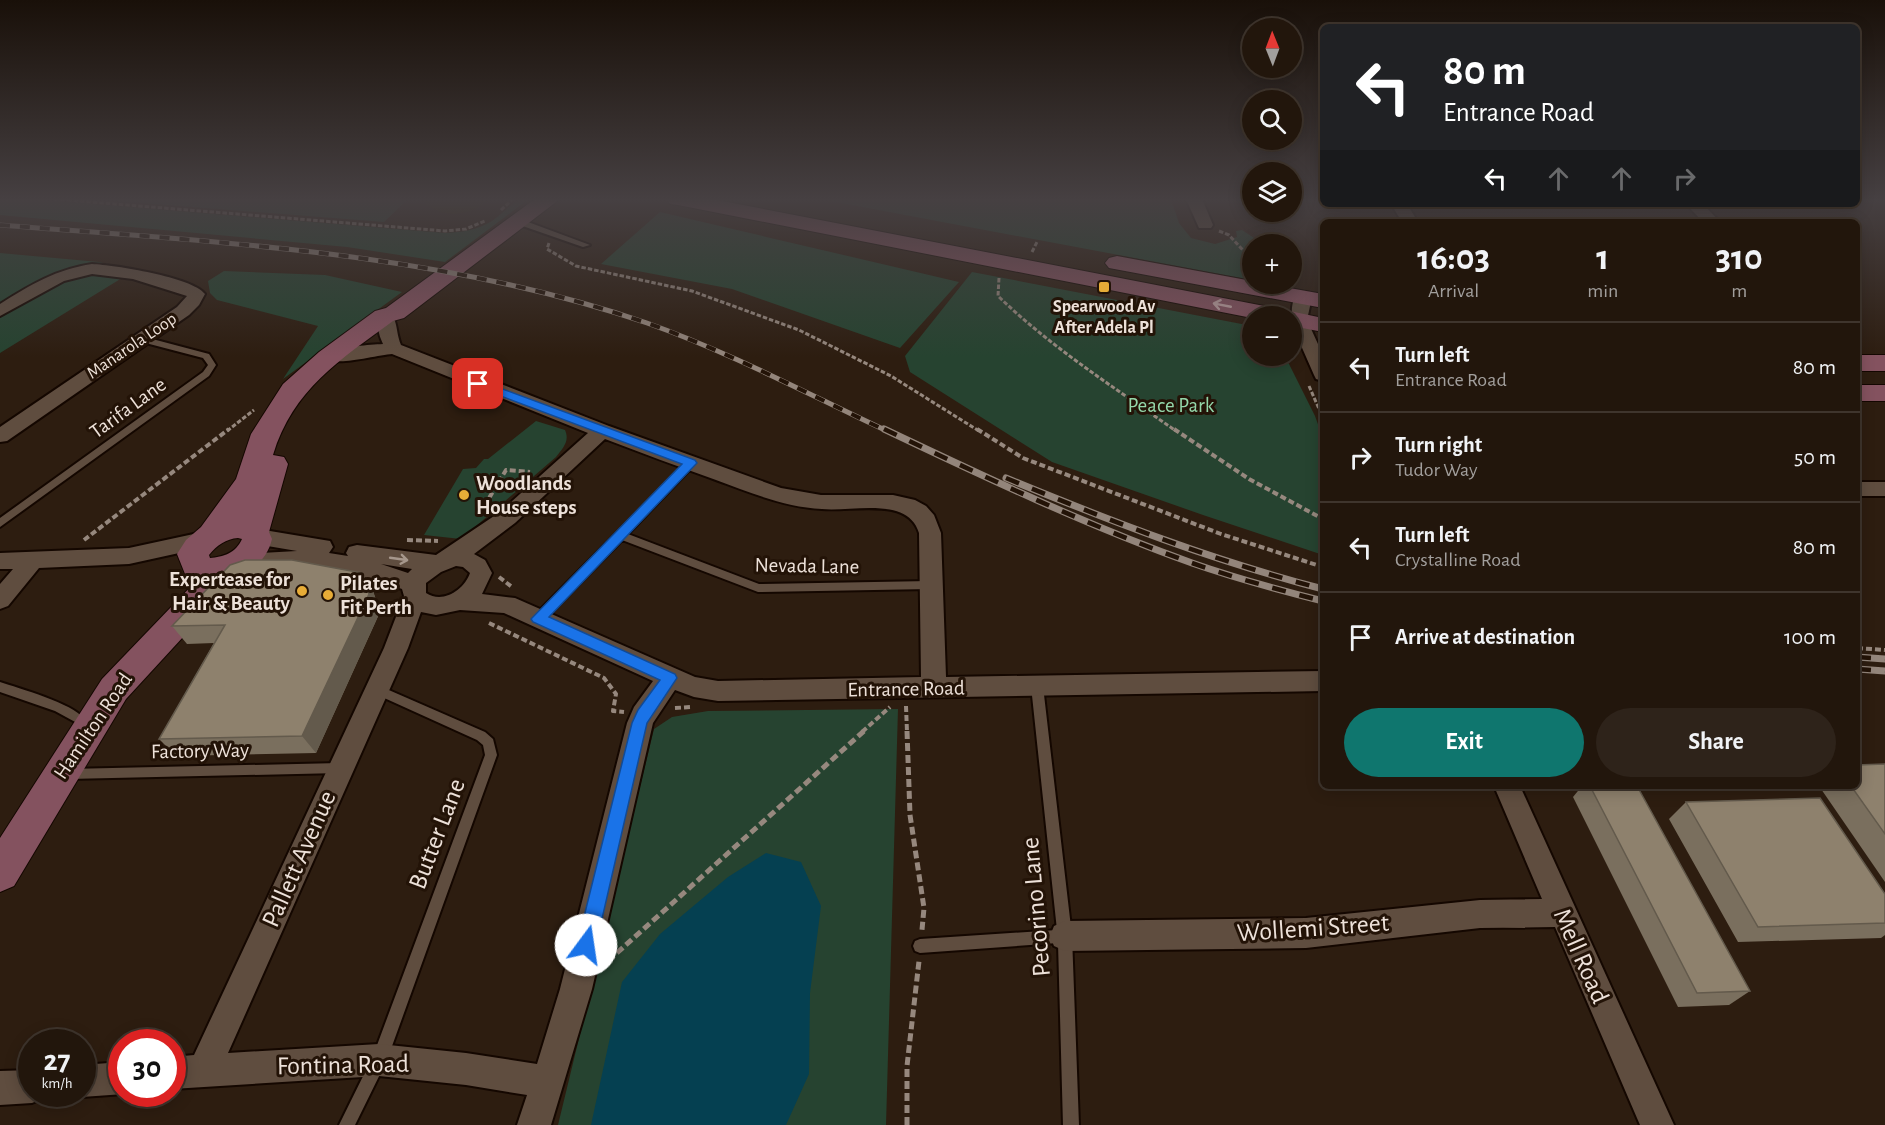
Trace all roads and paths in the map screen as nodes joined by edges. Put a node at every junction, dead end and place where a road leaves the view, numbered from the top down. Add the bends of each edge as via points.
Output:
1 (468, 252) edge
2 (552, 252) edge
3 (969, 252) edge
4 (1018, 252) edge
5 (1002, 270) dead end
6 (1271, 306) edge
7 (1275, 306) edge
8 (0, 311) edge
9 (1302, 313) edge
10 (1302, 319) edge
11 (1320, 323) edge
12 (392, 328) junction
13 (141, 339) junction
14 (1860, 363) edge
15 (1885, 363) edge
16 (1320, 367) edge
17 (1860, 393) edge
18 (1885, 393) edge
19 (254, 410) dead end
20 (602, 431) junction
21 (0, 436) edge
22 (691, 463) junction
23 (539, 472) dead end
24 (1860, 489) edge
25 (1885, 489) edge
26 (1320, 518) edge
27 (0, 523) edge
28 (484, 525) junction
29 (256, 534) junction
30 (620, 535) junction
31 (83, 540) dead end
32 (212, 556) junction
33 (440, 562) junction
34 (11, 564) edge
35 (1320, 566) edge
36 (480, 571) junction
37 (930, 585) junction
38 (416, 590) junction
39 (0, 600) edge
40 (453, 602) junction
41 (507, 604) junction
42 (538, 619) junction
43 (396, 648) junction
44 (1860, 648) edge
45 (1885, 650) edge
46 (670, 678) junction
47 (1320, 681) edge
48 (1037, 686) junction
49 (0, 687) edge
50 (934, 688) junction
51 (375, 689) junction
52 (77, 718) junction
53 (340, 768) junction
54 (62, 774) junction
55 (1508, 789) edge
56 (0, 840) edge
57 (0, 873) edge
58 (1561, 913) junction
59 (1065, 936) junction
60 (920, 946) junction
61 (576, 990) junction
62 (379, 1060) junction
63 (188, 1072) edge
64 (549, 1082) junction
65 (18, 1087) edge
66 (0, 1088) edge
67 (347, 1125) edge
68 (534, 1125) edge
69 (907, 1125) edge
70 (1071, 1125) edge
71 (1657, 1125) edge

1 - 12 main road, Hamilton Road
2 - 35 path via 576,266 692,291 799,330 891,375 1023,458 1221,534
6 -> 3 main road
4 - 7 main road
5 - 26 path via 998,296 1025,324 1194,443 1286,502
8 - 13 street, Manarola Loop via 53,280 78,271 106,269 188,288 196,294 183,311
9 - 11 main road
10 - 16 street
12 - 20 street
12 - 29 main road, Hamilton Road via 343,357 311,385 287,418 273,475 257,515
12 - 32 main road, Hamilton Road via 384,316 328,357 292,390 265,434 250,481
13 - 21 street, Manarola Loop
13 - 27 lane, Tarifa Lane via 206,356 212,365 206,374
14 - 15 main road
17 - 18 main road
19 - 31 path
20 - 22 street
20 - 28 street
22 - 30 lane
22 - 37 street via 798,500 907,505 926,520 930,533
23 - 28 path via 506,470
24 - 25 street
28 - 33 street via 471,546
28 - 36 street
29 - 32 main road via 240,527
29 -> 33 street
30 - 37 lane, Nevada Lane via 758,588
30 - 42 lane
32 - 34 street via 129,556
32 - 38 street via 321,559 361,565
32 - 52 main road, Hamilton Road via 171,610 116,667
32 - 54 main road, Hamilton Road via 114,689
33 - 36 street via 465,559
33 - 38 street via 419,576
34 - 39 street
36 - 40 street via 476,588
36 - 41 street, Entrance Road
37 - 50 street
38 - 40 street via 426,603
38 - 43 street, Pallett Avenue
40 - 41 street, Entrance Road
40 - 43 street, Pallett Avenue via 433,613
41 - 42 street, Entrance Road
42 - 46 street, Entrance Road
43 - 51 street, Pallett Avenue
44 - 45 path
46 - 50 street, Entrance Road via 694,687 743,692
46 - 61 street via 640,723
47 - 48 street, Entrance Road
48 - 50 street, Entrance Road
48 - 59 lane, Pecorino Lane
49 - 52 lane
51 - 53 street, Pallett Avenue
51 - 62 lane, Butter Lane via 481,736 489,744 491,755
52 - 56 main road, Hamilton Road
53 - 54 lane, Factory Way
53 - 63 street, Pallett Avenue
54 - 57 main road, Hamilton Road
55 - 58 street, Mell Road
58 - 59 street, Wollemi Street via 1480,914 1306,933
58 - 71 street, Mell Road
59 - 60 lane
59 - 70 lane, Pecorino Lane
60 - 61 path via 924,908 910,815 907,706 893,705
60 - 69 path via 907,1066
61 - 64 street
62 - 63 street, Fontina Road
62 - 64 street, Fontina Road
62 - 67 lane, Butter Lane
64 - 68 street
65 - 66 street

